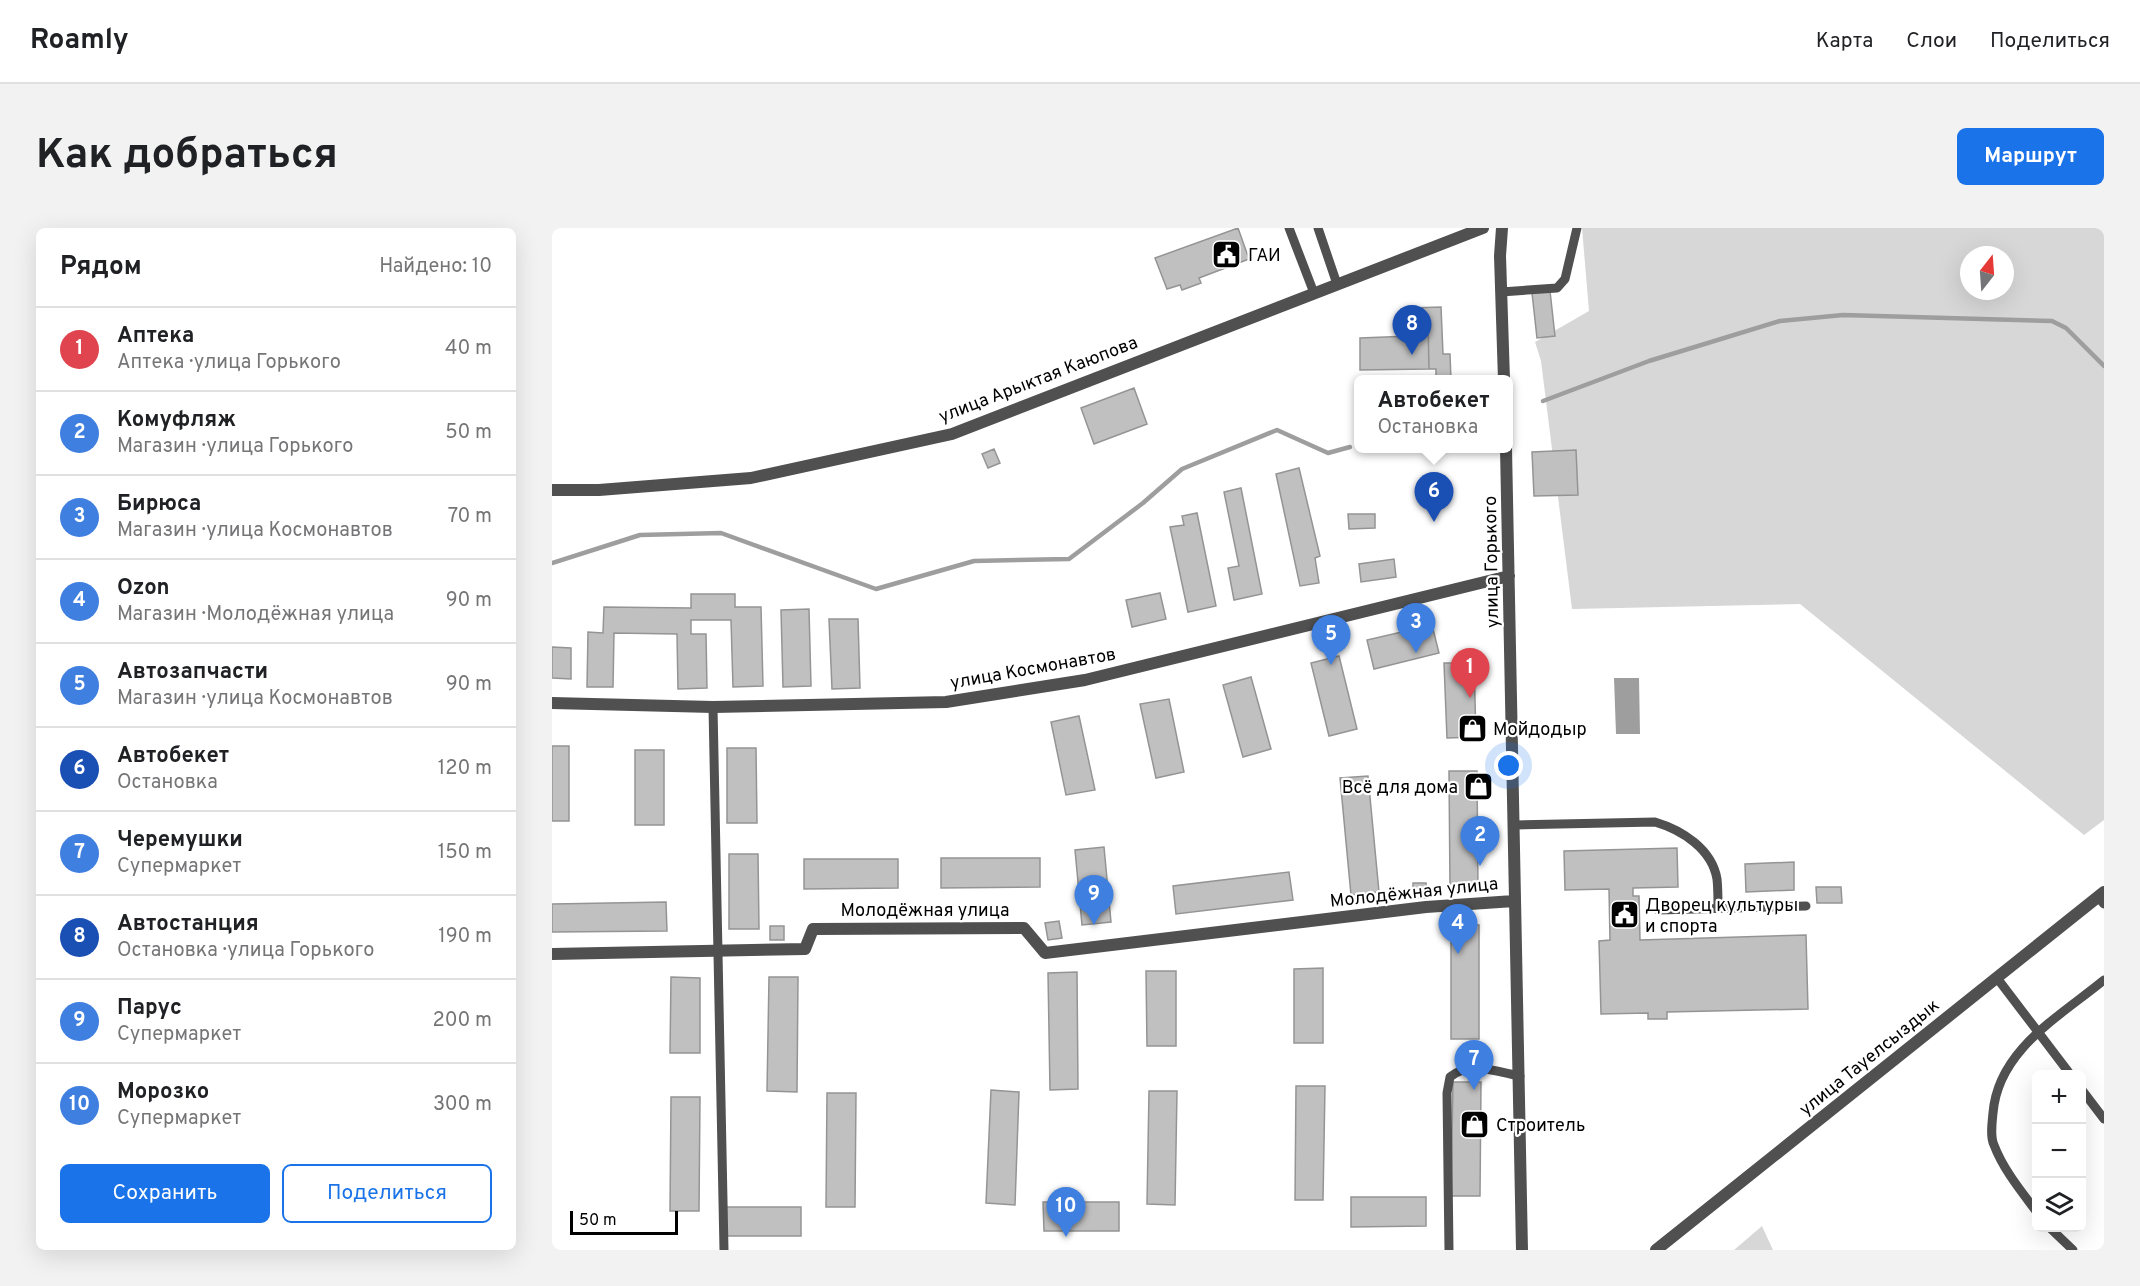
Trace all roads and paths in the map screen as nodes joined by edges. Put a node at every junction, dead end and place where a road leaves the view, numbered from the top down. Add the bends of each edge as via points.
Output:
1 (1289, 228) edge
2 (1318, 228) edge
3 (1483, 228) edge
4 (1503, 228) edge
5 (1577, 228) edge
6 (1337, 284) junction
7 (1501, 292) junction
8 (1314, 293) junction
9 (1504, 375) edge
10 (1506, 453) edge
11 (552, 490) edge
12 (1509, 576) junction
13 (552, 703) edge
14 (713, 707) junction
15 (1513, 825) junction
16 (2102, 898) edge
17 (1514, 901) junction
18 (1806, 906) dead end
19 (1718, 908) junction
20 (1658, 910) dead end
21 (718, 951) junction
22 (552, 954) edge
23 (1997, 978) junction
24 (2104, 980) edge
25 (2039, 1034) junction
26 (2067, 1070) edge
27 (1520, 1076) junction
28 (2086, 1095) edge
29 (2104, 1119) edge
30 (2032, 1205) edge
31 (2055, 1232) edge
32 (724, 1250) edge
33 (1449, 1250) edge
34 (1522, 1250) edge
35 (1656, 1250) edge
36 (2073, 1250) edge

1 - 8 lane
2 - 6 lane
3 - 6 street, улица Арыктая Каюпова
4 - 7 street
5 - 7 lane via 1565,279 1557,288
6 - 8 street, улица Арыктая Каюпова
7 - 9 street
8 - 11 street, улица Арыктая Каюпова via 952,434 751,478
10 - 12 street, улица Горького
12 - 14 street, улица Космонавтов via 1085,680 946,702
12 - 15 street, улица Горького
13 - 14 street, улица Космонавтов
14 - 21 lane
15 - 17 street, улица Горького
15 - 19 lane via 1655,822 1674,827 1689,836 1705,855 1717,878
16 - 23 street, улица Тауелсыздык
17 - 21 street, Молодёжная улица via 1426,907 1045,953 1024,928 813,929 805,949
17 - 27 street, улица Горького
18 - 19 lane
19 - 20 lane
21 - 22 street, Молодёжная улица
21 - 32 lane
23 - 25 lane
23 - 35 street, улица Тауелсыздык
24 - 25 lane
25 - 26 lane
25 - 30 lane via 2018,1051 2006,1069 1994,1094 1992,1121 1993,1144
27 - 33 lane via 1471,1068 1450,1077
27 - 34 street, улица Горького
28 - 29 lane
31 - 36 lane

